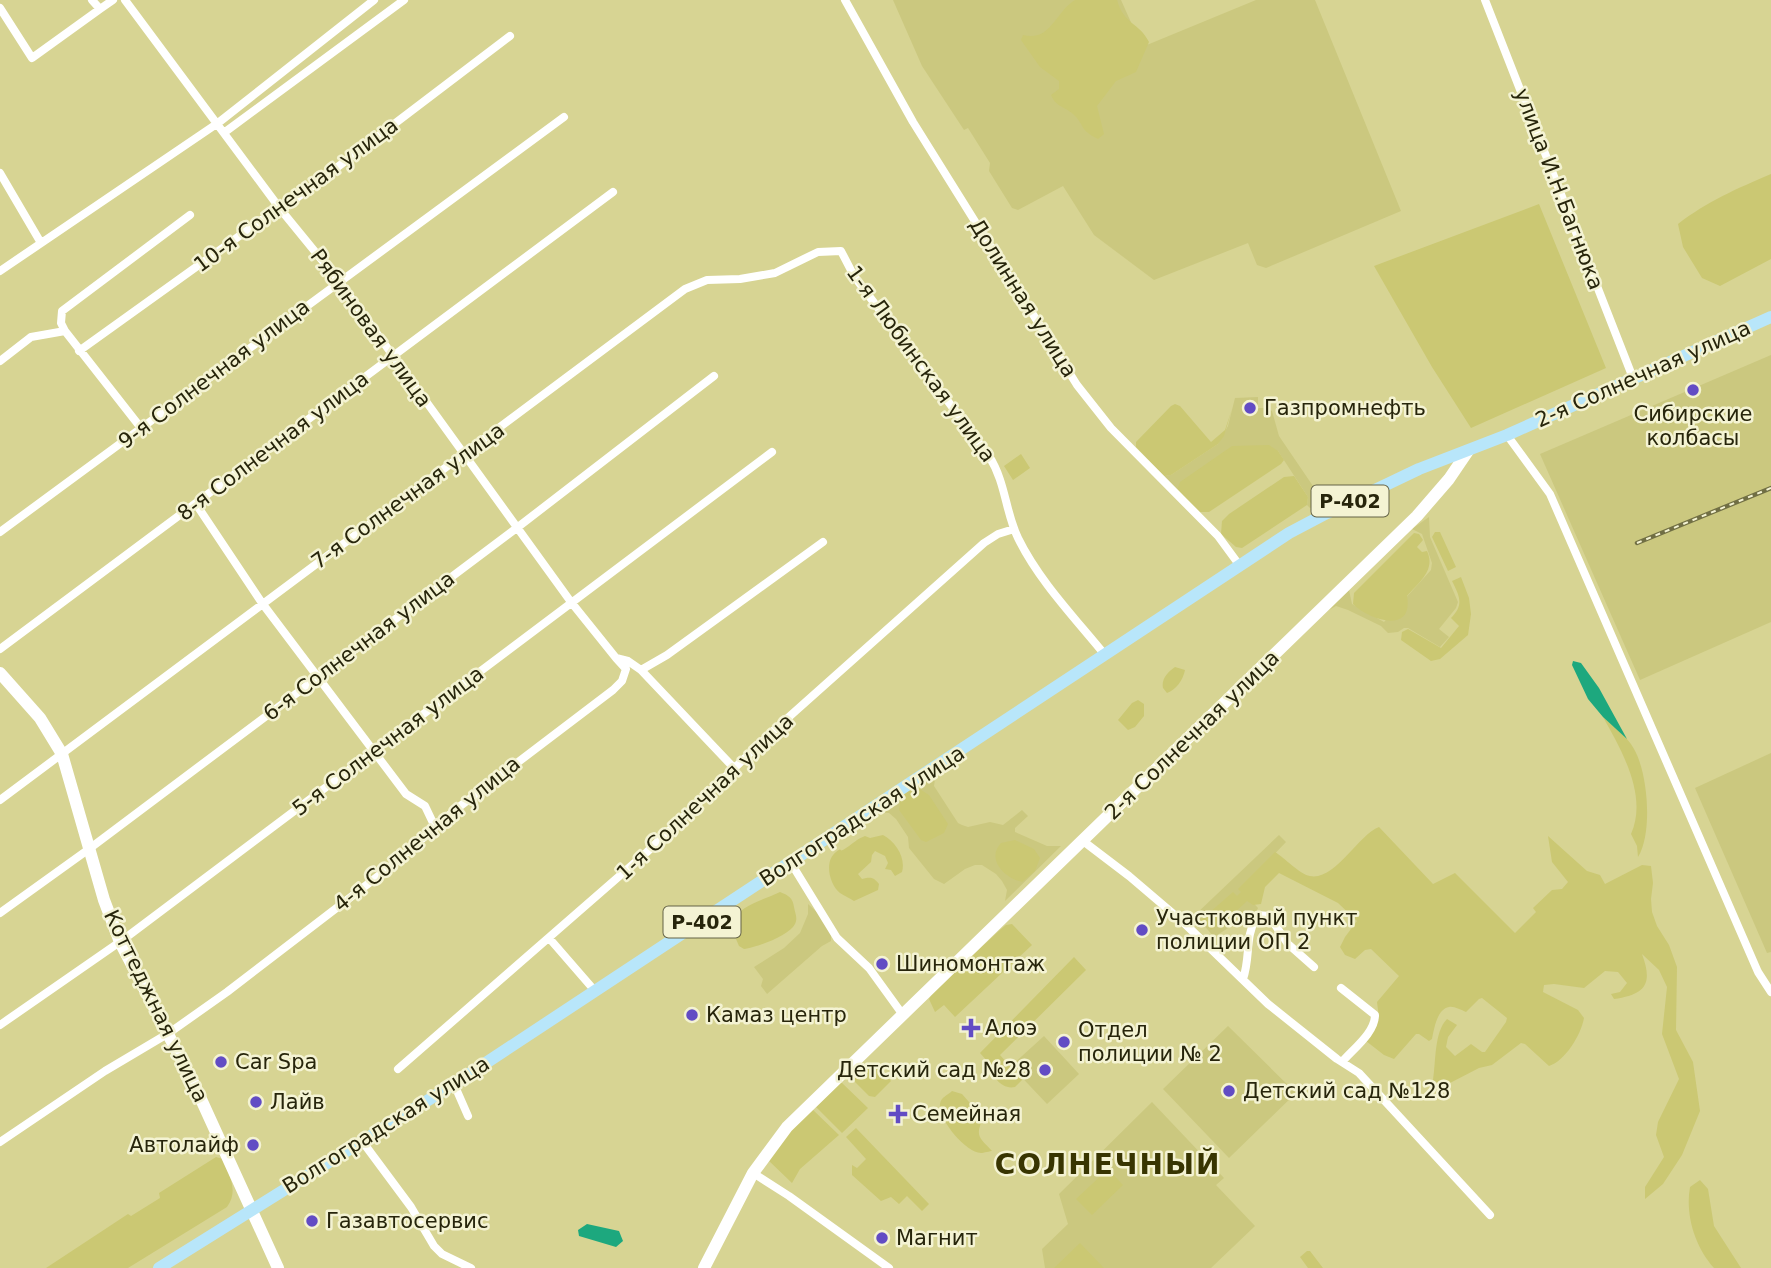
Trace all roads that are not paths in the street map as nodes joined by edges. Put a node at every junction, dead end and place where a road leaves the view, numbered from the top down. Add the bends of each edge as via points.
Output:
1 (92, 0) edge
2 (113, 0) edge
3 (125, 0) edge
4 (374, 0) edge
5 (404, 0) edge
6 (845, 0) edge
7 (1485, 0) edge
8 (0, 8) edge
9 (100, 9) junction
10 (510, 36) dead end
11 (564, 117) dead end
12 (218, 122) junction
13 (225, 132) junction
14 (0, 173) edge
15 (613, 192) dead end
16 (281, 210) junction
17 (190, 215) dead end
18 (41, 243) junction
19 (841, 251) joint
20 (0, 271) edge
21 (339, 281) junction
22 (1771, 317) edge
23 (65, 331) junction
24 (79, 351) junction
25 (393, 357) junction
26 (0, 361) edge
27 (715, 376) dead end
28 (1633, 378) junction
29 (141, 428) junction
30 (1507, 435) junction
31 (1468, 451) junction
32 (772, 452) dead end
33 (465, 455) junction
34 (196, 504) junction
35 (518, 527) junction
36 (1014, 529) junction
37 (0, 532) edge
38 (823, 542) dead end
39 (1240, 566) junction
40 (572, 602) junction
41 (262, 603) junction
42 (0, 649) edge
43 (1105, 655) junction
44 (616, 657) junction
45 (641, 670) junction
46 (0, 673) edge
47 (317, 677) junction
48 (375, 752) junction
49 (62, 754) junction
50 (734, 768) junction
51 (0, 800) edge
52 (435, 827) junction
53 (1083, 841) junction
54 (89, 849) junction
55 (791, 863) junction
56 (0, 912) edge
57 (549, 938) junction
58 (120, 942) junction
59 (1314, 967) dead end
60 (1242, 979) junction
61 (1341, 988) dead end
62 (595, 991) junction
63 (1771, 992) edge
64 (902, 1016) junction
65 (0, 1025) edge
66 (169, 1033) junction
67 (1342, 1062) junction
68 (398, 1069) dead end
69 (454, 1084) junction
70 (468, 1116) dead end
71 (362, 1141) junction
72 (0, 1142) edge
73 (753, 1173) junction
74 (250, 1209) junction
75 (1490, 1215) dead end
76 (159, 1268) edge
77 (278, 1268) edge
78 (471, 1268) edge
79 (704, 1268) edge
80 (889, 1268) edge

1 - 9 street
2 - 9 street
3 - 12 street, Рябиновая улица
4 - 12 street
5 - 13 street
6 - 39 street, Долинная улица via 913,122 1077,385 1111,428 1218,537
7 - 28 street, улица И.Н.Багнюка
8 - 9 street via 32,58
10 - 16 street, 10-я Солнечная улица
11 - 21 street, 9-я Солнечная улица
12 - 13 street, Рябиновая улица
12 - 18 street
13 - 16 street, Рябиновая улица
14 - 18 street
15 - 25 street, 8-я Солнечная улица
16 - 21 street, Рябиновая улица
16 - 24 street, 10-я Солнечная улица
17 - 23 street via 62,311
18 - 20 street
19 - 33 street, 7-я Солнечная улица via 818,252 775,273 707,280 685,289
19 - 36 street, 1-я Любинская улица via 854,276 989,456 1000,477
21 - 25 street, Рябиновая улица
21 - 29 street, 9-я Солнечная улица
22 - 28 main road, 2-я Солнечная улица / Р-402
23 - 24 street
23 - 26 street via 31,337
24 - 29 street
25 - 33 street, Рябиновая улица
25 - 34 street, 8-я Солнечная улица
27 - 35 street, 6-я Солнечная улица
28 - 30 main road, 2-я Солнечная улица / Р-402
29 - 37 street, 9-я Солнечная улица
30 - 31 main road, 2-я Солнечная улица / Р-402
30 - 63 street via 1550,494 1758,972
31 - 39 main road, Волгоградская улица / Р-402 via 1326,513
31 - 53 main road, 2-я Солнечная улица via 1417,516
32 - 40 street, 5-я Солнечная улица
33 - 35 street, Рябиновая улица
33 - 41 street, 7-я Солнечная улица
34 - 41 street
34 - 42 street, 8-я Солнечная улица
35 - 40 street, Рябиновая улица
35 - 47 street, 6-я Солнечная улица
36 - 43 street, 1-я Любинская улица via 1051,588
36 - 50 street, 1-я Солнечная улица via 984,543
38 - 45 street
39 - 43 main road, Волгоградская улица / Р-402
40 - 44 street, Рябиновая улица
40 - 48 street, 5-я Солнечная улица
41 - 47 street
41 - 49 street, 7-я Солнечная улица
43 - 55 main road, Волгоградская улица / Р-402
44 - 45 street
44 - 52 street, 4-я Солнечная улица via 626,669 614,690
45 - 50 street
46 - 49 main road, Коттеджная улица via 40,718
47 - 48 street
47 - 54 street, 6-я Солнечная улица
48 - 52 street via 406,794 425,806
48 - 58 street, 5-я Солнечная улица
49 - 51 street, 7-я Солнечная улица
49 - 54 main road, Коттеджная улица
50 - 57 street, 1-я Солнечная улица
52 - 66 street, 4-я Солнечная улица via 390,867
53 - 60 street via 1183,922
53 - 64 main road, 2-я Солнечная улица
54 - 56 street, 6-я Солнечная улица
54 - 58 main road, Коттеджная улица
55 - 62 main road, Волгоградская улица / Р-402
55 - 64 street via 837,937 869,968
57 - 62 street
57 - 68 street, 1-я Солнечная улица
58 - 65 street, 5-я Солнечная улица
58 - 66 main road, Коттеджная улица
59 - 60 street via 1289,944 1269,916 1258,915 1248,938
60 - 67 street
61 - 67 street via 1375,1015 1373,1026
62 - 69 main road, Волгоградская улица / Р-402
64 - 73 main road, 2-я Солнечная улица via 787,1127
66 - 72 street, 4-я Солнечная улица
66 - 74 main road, Коттеджная улица
67 - 75 street via 1367,1081
69 - 70 street
69 - 71 main road, Волгоградская улица / Р-402
71 - 74 main road, Волгоградская улица / Р-402
71 - 78 street via 438,1250
73 - 79 main road, 2-я Солнечная улица
73 - 80 street
74 - 76 main road, Волгоградская улица / Р-402
74 - 77 main road, Коттеджная улица

